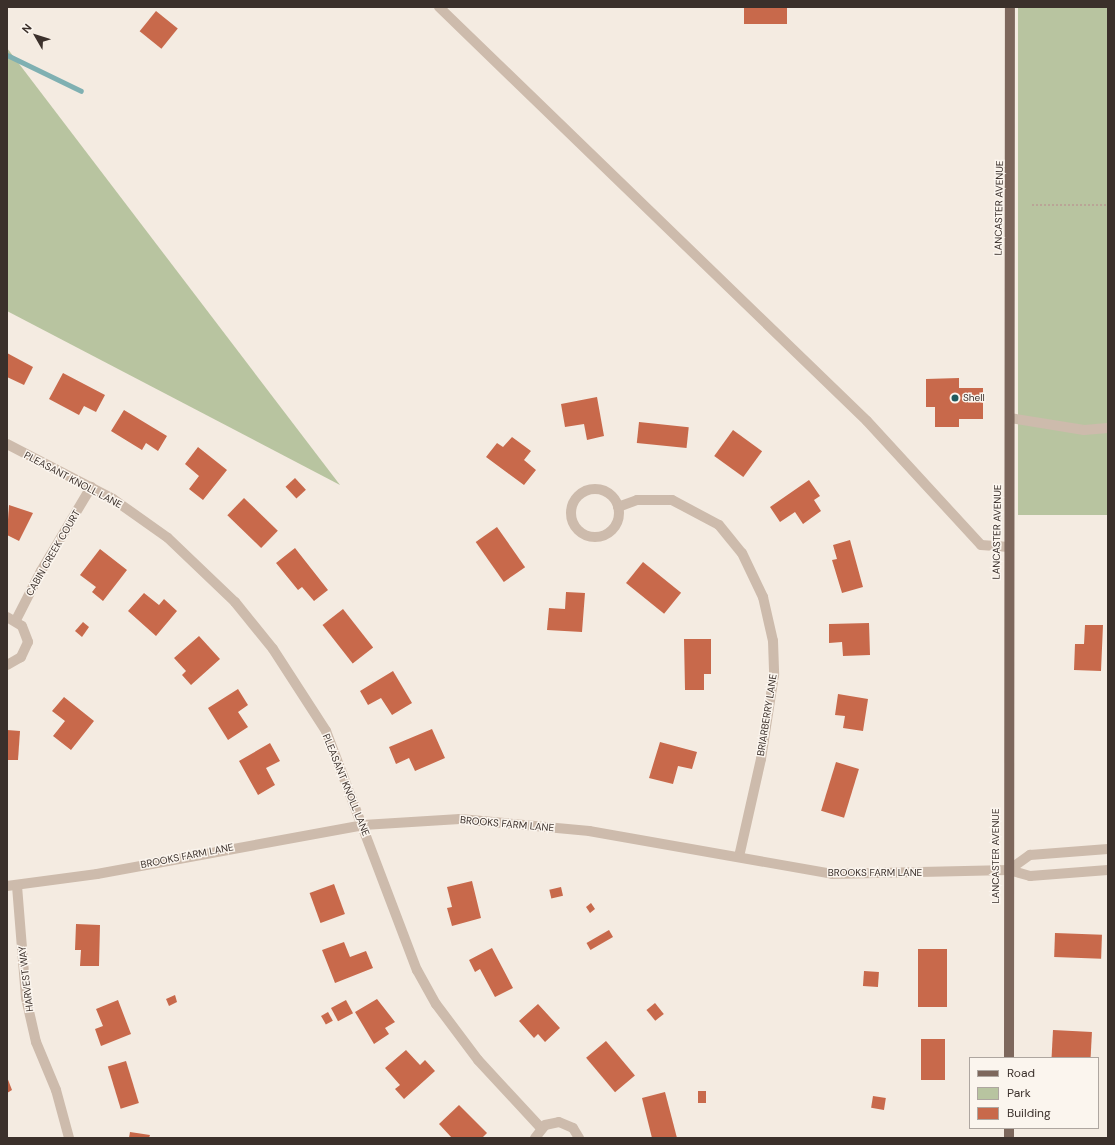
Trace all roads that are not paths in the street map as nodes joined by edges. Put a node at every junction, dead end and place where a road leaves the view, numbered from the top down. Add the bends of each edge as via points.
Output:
1 (439, 7) edge
2 (1010, 7) edge
3 (1010, 418) junction
4 (1108, 428) edge
5 (7, 444) edge
6 (91, 487) junction
7 (618, 507) junction
8 (1009, 547) junction
9 (12, 618) edge
10 (7, 665) edge
11 (363, 825) junction
12 (1108, 849) edge
13 (739, 857) junction
14 (1009, 870) junction
15 (1108, 870) edge
16 (12, 886) edge
17 (1008, 1057) edge
18 (541, 1128) junction
19 (69, 1138) edge
20 (534, 1138) edge
21 (579, 1138) edge

1 - 8 street via 867,421 981,545
2 - 3 main road, LANCASTER AVENUE
3 - 4 street via 1084,430
3 - 8 main road, LANCASTER AVENUE
5 - 6 street, PLEASANT KNOLL LANE
6 - 9 street, CABIN CREEK COURT
6 - 11 street, PLEASANT KNOLL LANE via 113,499 168,538 240,607 273,649 326,731
7 - 7 street via 610,494 595,489 588,490 575,499 571,514 572,522 582,533 598,537 606,534 616,523
7 - 13 street, BRIARBERRY LANE via 637,500 672,500 719,525 742,553 763,597 773,641 774,675 761,759
8 - 14 main road, LANCASTER AVENUE
9 - 10 street, CABIN CREEK COURT via 26,633 28,642 21,657
11 - 13 street, BROOKS FARM LANE via 468,820 589,831
11 - 16 street, BROOKS FARM LANE
11 - 18 street, PLEASANT KNOLL LANE via 424,984 478,1060
12 - 14 street via 1030,856
13 - 14 street, BROOKS FARM LANE via 832,874
14 - 15 street, BROOKS FARM LANE via 1030,876
14 - 17 main road, LANCASTER AVENUE
16 - 19 street, HARVEST WAY via 26,998 36,1042 56,1090
18 - 20 street
18 - 21 street via 552,1122 566,1123

